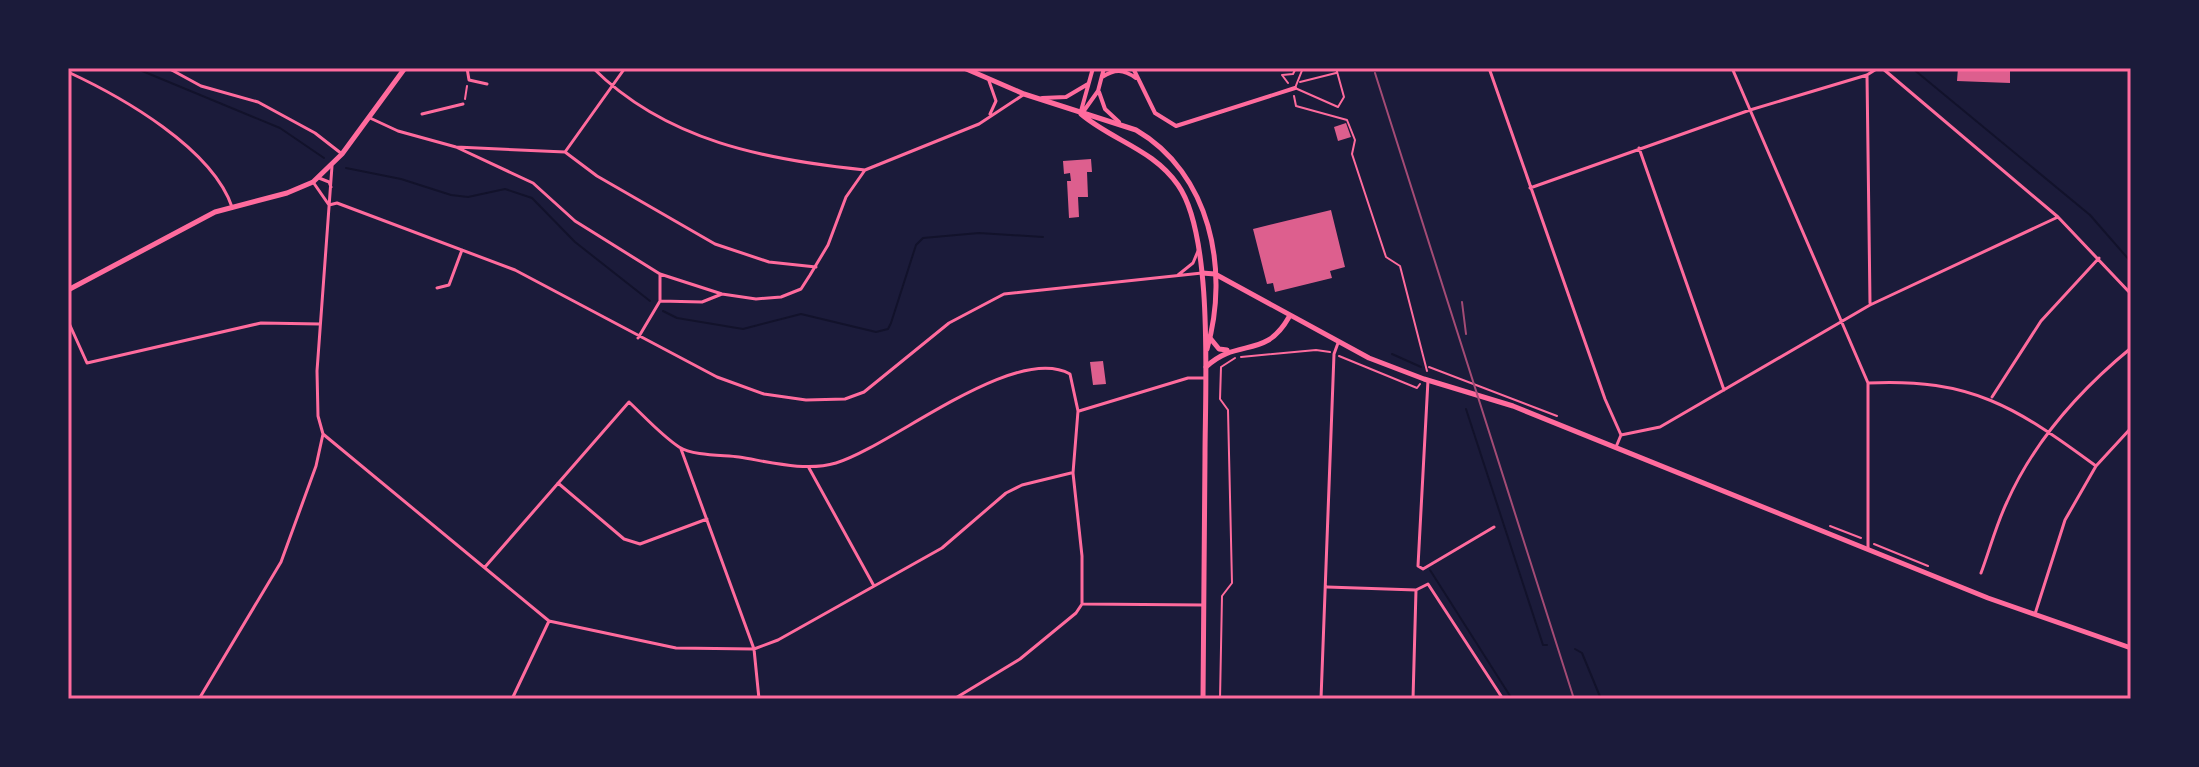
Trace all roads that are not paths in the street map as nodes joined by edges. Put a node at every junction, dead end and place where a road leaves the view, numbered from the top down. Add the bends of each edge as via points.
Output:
1 (168, 68) edge
2 (405, 68) edge
3 (467, 68) edge
4 (593, 68) edge
5 (625, 68) edge
6 (964, 68) edge
7 (1093, 68) edge
8 (1104, 68) edge
9 (1133, 68) edge
10 (1303, 68) edge
11 (1336, 68) edge
12 (1489, 68) edge
13 (1732, 68) edge
14 (1880, 68) edge
15 (68, 72) edge
16 (1338, 73) junction
17 (1867, 75) junction
18 (1102, 77) junction
19 (989, 81) junction
20 (1139, 81) junction
21 (487, 84) dead end
22 (1088, 84) junction
23 (612, 86) junction
24 (1295, 87) junction
25 (1098, 91) junction
26 (1024, 94) junction
27 (1033, 97) junction
28 (463, 104) road end
29 (1750, 110) junction
30 (422, 114) dead end
31 (1081, 114) junction
32 (367, 116) junction
33 (989, 116) junction
34 (1119, 122) junction
35 (456, 147) junction
36 (1639, 148) junction
37 (565, 152) junction
38 (342, 154) junction
39 (332, 166) junction
40 (865, 170) junction
41 (316, 180) junction
42 (1530, 188) junction
43 (333, 192) junction
44 (337, 203) junction
45 (329, 205) junction
46 (232, 207) junction
47 (2058, 217) junction
48 (1200, 246) junction
49 (462, 250) junction
50 (2099, 258) junction
51 (816, 267) junction
52 (1202, 273) junction
53 (660, 274) junction
54 (1215, 274) junction
55 (1178, 275) junction
56 (437, 288) dead end
57 (68, 290) edge
58 (722, 294) junction
59 (2131, 294) edge
60 (660, 301) junction
61 (1870, 305) junction
62 (1289, 317) junction
63 (68, 321) edge
64 (1841, 323) junction
65 (321, 324) junction
66 (638, 338) junction
67 (1210, 338) junction
68 (1338, 343) junction
69 (2131, 348) edge
70 (1228, 351) junction
71 (1206, 353) junction
72 (1206, 367) junction
73 (1206, 378) junction
74 (1426, 379) junction
75 (1868, 383) junction
76 (1725, 391) junction
77 (1991, 398) junction
78 (1078, 411) junction
79 (2131, 428) edge
80 (2048, 433) junction
81 (323, 434) junction
82 (1621, 435) junction
83 (681, 449) junction
84 (1615, 449) junction
85 (2096, 466) junction
86 (809, 468) junction
87 (1073, 473) junction
88 (558, 483) junction
89 (707, 519) junction
90 (1494, 527) dead end
91 (1868, 548) junction
92 (485, 567) junction
93 (1981, 573) dead end
94 (874, 586) junction
95 (1325, 587) junction
96 (1416, 590) junction
97 (1082, 604) junction
98 (1203, 605) junction
99 (2034, 615) junction
100 (549, 621) junction
101 (2131, 648) edge
102 (754, 649) junction
103 (199, 699) edge
104 (512, 699) edge
105 (759, 699) edge
106 (954, 699) edge
107 (1203, 699) edge
108 (1321, 699) edge
109 (1413, 699) edge
110 (1503, 699) edge

1 - 38 street via 201,86 258,102
2 - 32 main road
3 - 21 street via 469,80
4 - 23 street
5 - 23 street
6 - 19 main road
7 - 22 street
8 - 18 street
9 - 20 street
10 - 24 lane
11 - 16 lane
12 - 42 street
13 - 29 street
14 - 17 street
14 - 47 street
15 - 46 street via 112,93 164,129 216,175
16 - 24 lane
16 - 24 lane via 1344,97 1338,107
17 - 29 street
17 - 61 street
18 - 20 street via 1125,71
18 - 25 street
19 - 26 main road
19 - 33 street via 996,101
20 - 24 street via 1155,113 1176,126
22 - 27 street via 1066,97
22 - 31 street
23 - 37 street
23 - 40 street via 695,135 735,149
25 - 31 street
25 - 34 street via 1105,109
26 - 27 main road
26 - 33 street
27 - 31 main road
28 - 30 street
29 - 36 street
29 - 64 street
31 - 34 main road
31 - 48 main road via 1144,150 1163,168 1185,198
32 - 35 street
32 - 38 main road
33 - 40 street
34 - 54 main road via 1149,138 1189,177 1205,216
35 - 37 street
35 - 53 street via 533,183 594,235
36 - 42 street
36 - 76 street
37 - 51 street via 715,244 744,257
38 - 39 main road
39 - 41 main road
39 - 43 street
40 - 51 street via 846,197
41 - 43 street via 329,182
41 - 45 street
41 - 46 main road
42 - 82 street
43 - 44 street
43 - 45 street
44 - 45 street
44 - 49 street
45 - 65 street
46 - 57 main road
47 - 50 street
47 - 61 street
48 - 52 main road
48 - 55 street via 1193,263
49 - 56 street via 449,285
49 - 66 street via 515,270
50 - 59 street
50 - 77 street via 2041,321
51 - 58 street via 801,289 781,297
52 - 54 main road
52 - 55 street
52 - 71 main road
53 - 58 street
53 - 60 street
54 - 62 main road
54 - 67 main road
55 - 66 street via 1004,294 949,323 864,392 845,399 764,394
58 - 60 street via 702,302
60 - 66 street
61 - 64 street
62 - 68 main road
62 - 70 main road via 1265,344
63 - 65 street via 87,363 261,323
64 - 75 street
64 - 76 street
65 - 81 street via 317,371
67 - 70 main road
67 - 71 main road
68 - 74 main road
68 - 95 street
69 - 80 street via 2082,391
70 - 72 main road
71 - 72 main road
72 - 73 main road
73 - 78 street via 1188,378
73 - 98 main road
74 - 84 main road via 1513,406
74 - 90 street via 1418,566 1423,569
75 - 77 street via 1895,382
75 - 91 street
76 - 82 street via 1660,427
77 - 80 street
78 - 86 street via 1070,374 1062,369 1035,371 980,385 867,449
78 - 87 street
79 - 85 street
80 - 85 street
80 - 93 street via 2007,501
81 - 92 street
81 - 103 street via 281,562
82 - 84 street
83 - 86 street
83 - 88 street via 629,402
83 - 89 street
84 - 91 main road
85 - 99 street via 2065,520
86 - 94 street
87 - 94 street via 1006,493 942,548
87 - 97 street
88 - 89 street via 624,539 640,544
88 - 92 street
89 - 102 street
91 - 99 main road
92 - 100 street
94 - 102 street
95 - 96 street
95 - 108 street
96 - 109 street
96 - 110 street via 1428,584
97 - 98 street
97 - 106 street via 1020,659
98 - 107 main road
99 - 101 main road
100 - 102 street via 676,648
100 - 104 street
102 - 105 street

